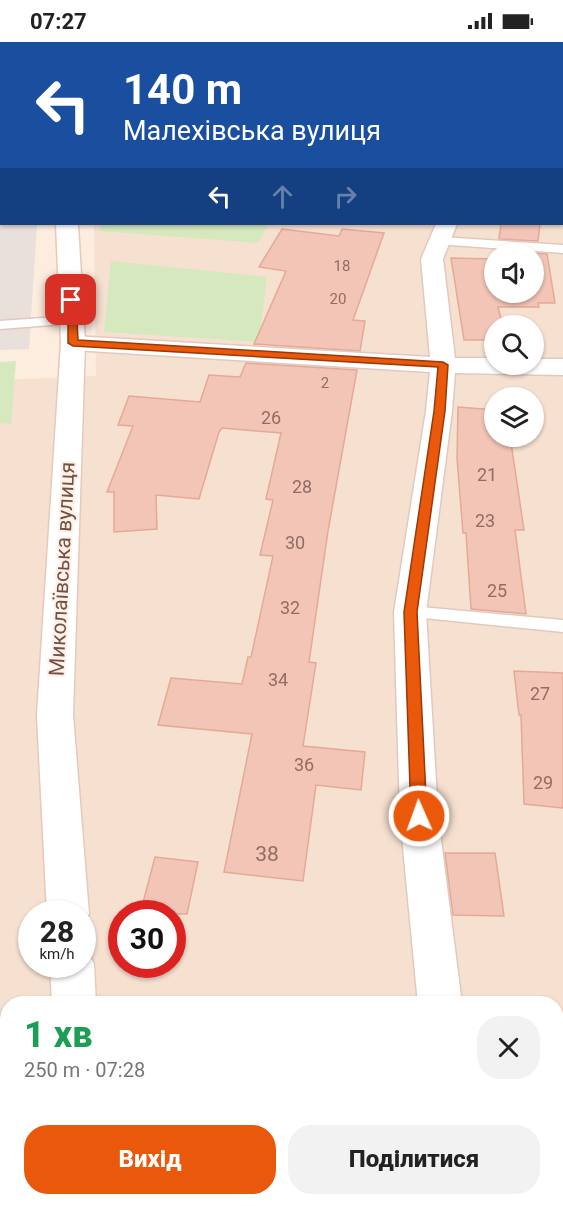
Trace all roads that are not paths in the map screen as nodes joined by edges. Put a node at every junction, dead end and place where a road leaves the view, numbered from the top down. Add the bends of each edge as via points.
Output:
1 (67, 225) edge
2 (443, 232) edge
3 (563, 249) edge
4 (0, 325) edge
5 (73, 331) junction
6 (443, 365) junction
7 (563, 367) edge
8 (411, 612) junction
9 (563, 626) edge
10 (67, 900) edge
11 (73, 978) edge
12 (74, 996) edge
13 (439, 996) edge

1 - 5 street, Миколаївська вулиця
2 - 3 lane
2 - 6 street via 432,259
4 - 5 lane
5 - 6 street
5 - 10 street, Миколаївська вулиця via 55,715
6 - 7 street
6 - 8 street
8 - 9 lane
8 - 13 street via 419,816
11 - 12 street

